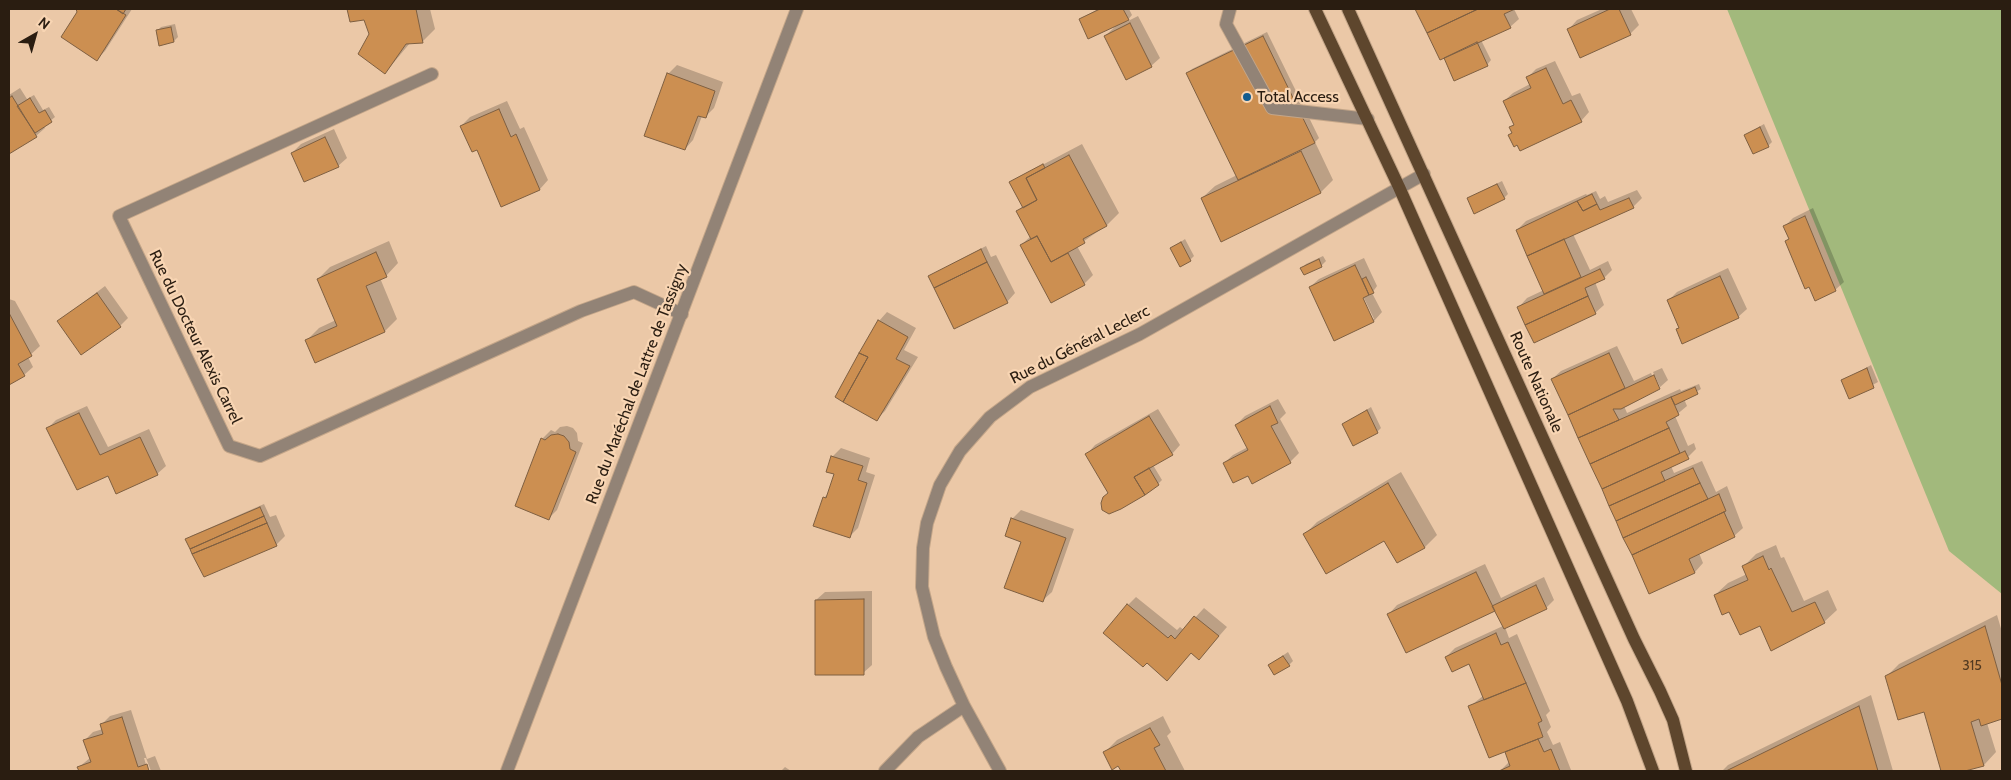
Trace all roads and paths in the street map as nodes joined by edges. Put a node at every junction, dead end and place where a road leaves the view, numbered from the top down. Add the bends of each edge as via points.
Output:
1 (797, 9) edge
2 (1230, 9) edge
3 (1315, 9) edge
4 (1348, 9) edge
5 (432, 74) dead end
6 (1368, 119) junction
7 (1424, 174) junction
8 (1398, 187) junction
9 (682, 314) junction
10 (964, 706) junction
11 (508, 771) edge
12 (885, 771) edge
13 (1000, 771) edge
14 (1653, 771) edge
15 (1686, 771) edge

1 - 9 street, Rue du Maréchal de Lattre de Tassigny
2 - 6 street via 1226,24 1272,108
3 - 6 main road
4 - 7 main road, Route Nationale
5 - 9 street, Rue du Docteur Alexis Carrel via 119,216 229,446 260,456 581,311 634,292
6 - 8 main road
7 - 8 street, Rue du Général Leclerc
7 - 15 main road, Route Nationale via 1673,720
8 - 10 street, Rue du Général Leclerc via 1140,334 1030,387 1008,402 972,436 947,471 937,493 927,523 922,570 922,587 934,637
8 - 14 main road via 1623,692
9 - 11 street, Rue du Maréchal de Lattre de Tassigny
10 - 12 street via 918,737
10 - 13 street, Rue du Général Leclerc

